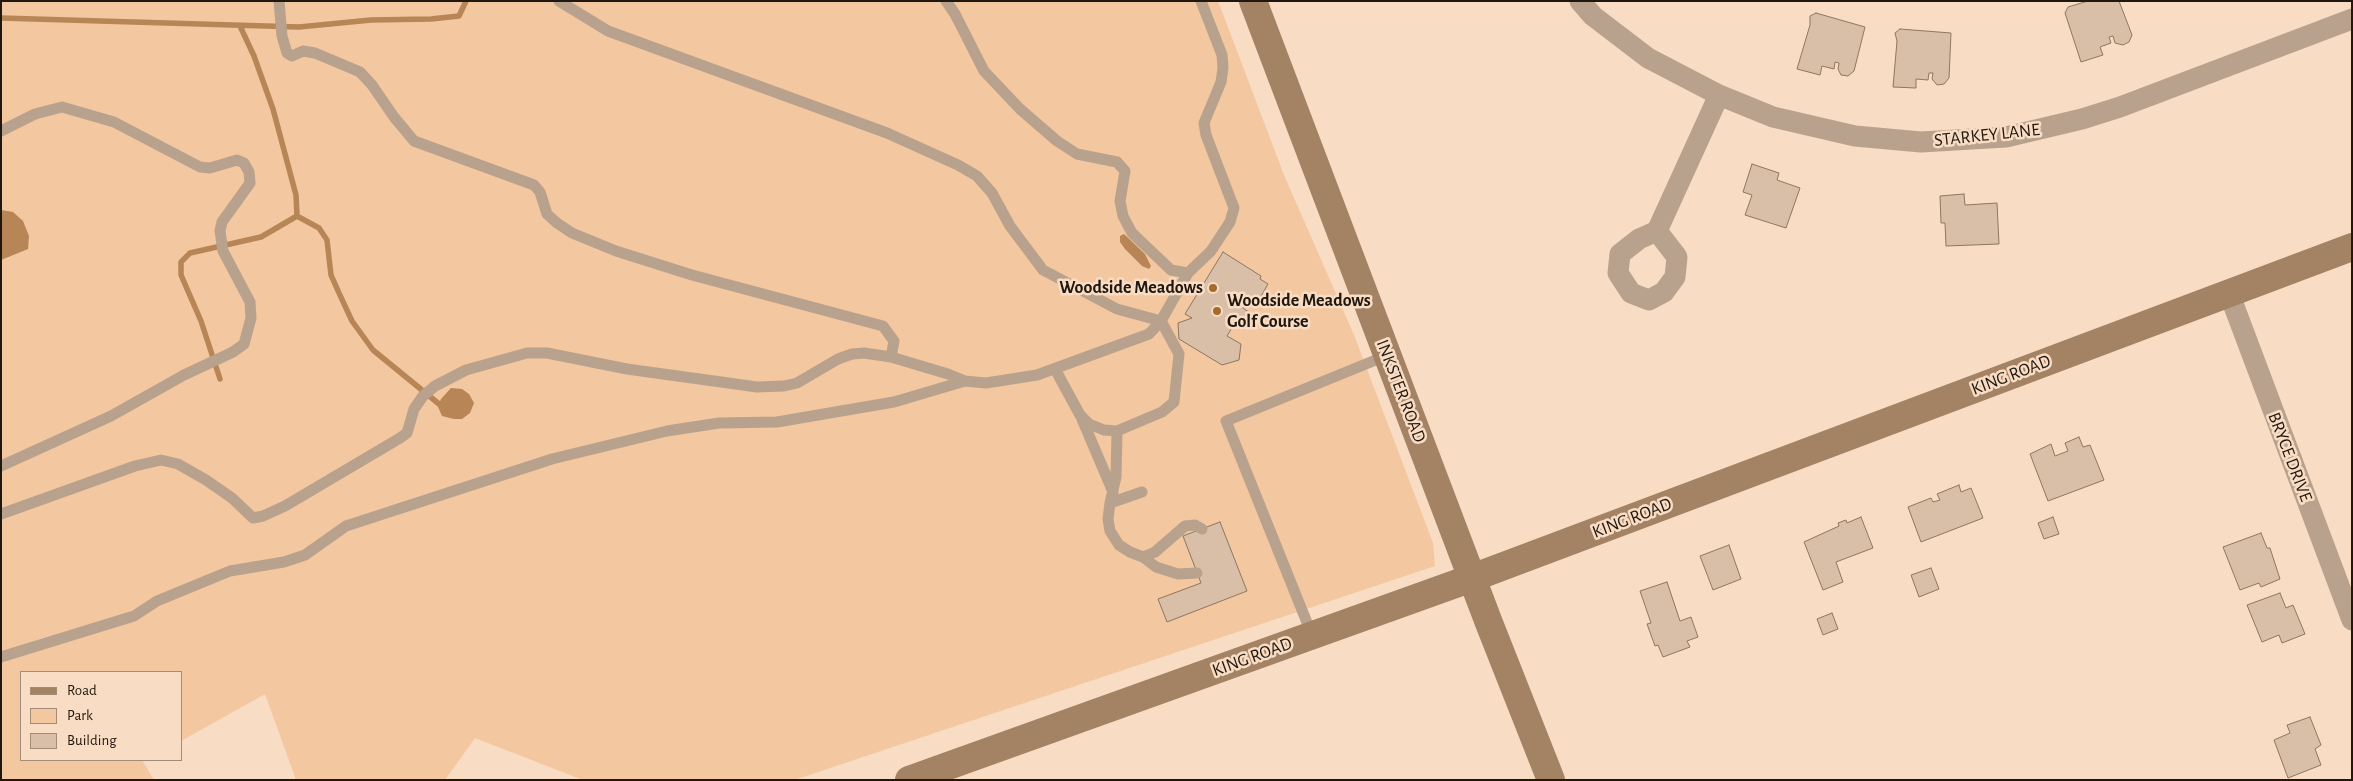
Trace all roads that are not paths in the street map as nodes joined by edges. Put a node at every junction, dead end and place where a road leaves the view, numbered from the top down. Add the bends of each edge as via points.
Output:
1 (279, 1) edge
2 (559, 1) edge
3 (946, 1) edge
4 (1201, 1) edge
5 (1253, 1) edge
6 (1580, 1) edge
7 (2352, 19) edge
8 (1719, 94) junction
9 (1, 131) edge
10 (1657, 231) dead end
11 (2352, 247) edge
12 (1188, 273) junction
13 (2229, 293) junction
14 (1161, 321) junction
15 (1388, 355) junction
16 (891, 357) junction
17 (1055, 369) junction
18 (965, 381) junction
19 (1080, 415) junction
20 (1117, 431) junction
21 (1, 466) edge
22 (1142, 492) dead end
23 (1112, 498) junction
24 (1, 514) edge
25 (1202, 529) dead end
26 (1143, 556) junction
27 (1197, 573) dead end
28 (1472, 578) junction
29 (2352, 620) edge
30 (1312, 635) junction
31 (1, 657) edge
32 (909, 780) edge
33 (1551, 780) edge

1 - 16 lane via 282,36 287,52 292,56 303,52 315,53 360,72 414,141 534,185 540,192 547,214 572,233 675,270 882,326 894,342
2 - 14 lane via 608,31 887,133 958,165 977,176 992,193 1010,226 1043,270 1117,309
3 - 12 lane via 984,72 1020,109 1077,154 1117,162 1125,171 1123,216 1132,233 1171,270
4 - 12 lane via 1222,55 1223,68 1221,82 1204,123 1234,208 1230,222 1211,252
5 - 15 street, INKSTER ROAD
6 - 8 street, STARKEY LANE via 1593,16 1648,58
7 - 8 street, STARKEY LANE via 2120,107 2048,128 2006,136 1921,142 1855,136 1773,117
8 - 10 street
9 - 21 lane via 35,114 62,107 114,122 200,167 210,168 237,160 244,163 250,182 222,222 220,231 223,251 250,302 251,318 244,344 224,357 111,416
11 - 13 street, KING ROAD
12 - 14 lane
13 - 28 street, KING ROAD
13 - 29 street, BRYCE DRIVE
14 - 17 lane via 1149,334
14 - 20 lane via 1179,354 1174,402 1162,412
15 - 28 street, INKSTER ROAD
15 - 30 lane via 1226,421
16 - 18 lane
16 - 24 lane via 864,352 852,354 797,383 757,387 627,369 547,353 527,353 466,370 435,386 414,409 407,432 365,460 263,516 253,518 206,480 178,464 161,460 135,466
17 - 18 lane via 1008,381
17 - 19 lane
18 - 31 lane via 894,402 777,422 719,423 667,431 552,459 346,526 305,555 230,571 197,583 134,616
19 - 20 lane via 1089,424
19 - 23 lane
20 - 23 lane
22 - 23 lane
23 - 26 lane via 1108,520 1115,538 1119,545
25 - 26 lane via 1195,525 1185,526 1155,552
26 - 27 lane via 1156,567 1178,574
28 - 30 street, KING ROAD
28 - 33 street, INKSTER ROAD
30 - 32 street, KING ROAD

